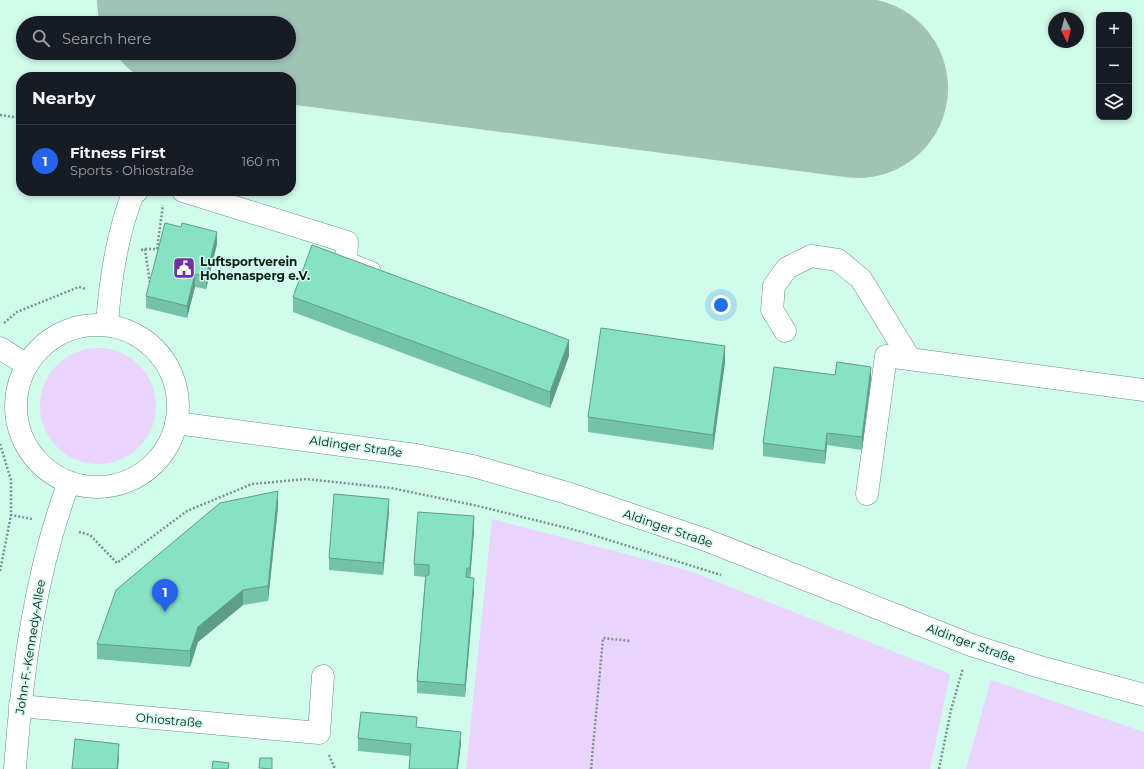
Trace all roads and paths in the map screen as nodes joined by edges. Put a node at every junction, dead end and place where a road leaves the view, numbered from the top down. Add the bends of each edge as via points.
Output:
1 (0, 115) edge
2 (16, 117) edge
3 (132, 196) edge
4 (173, 196) edge
5 (177, 196) edge
6 (118, 250) junction
7 (145, 250) junction
8 (390, 280) edge
9 (149, 291) edge
10 (109, 292) junction
11 (107, 325) junction
12 (0, 326) edge
13 (785, 331) dead end
14 (0, 348) edge
15 (910, 359) junction
16 (27, 364) junction
17 (1144, 390) edge
18 (176, 423) junction
19 (0, 444) edge
20 (69, 482) junction
21 (867, 494) dead end
22 (11, 515) junction
23 (54, 524) junction
24 (0, 571) edge
25 (727, 577) dead end
26 (630, 641) dead end
27 (956, 664) dead end
28 (323, 676) dead end
29 (1144, 694) edge
30 (20, 706) junction
31 (15, 769) edge
32 (591, 769) edge
33 (939, 769) edge

1 - 2 path
3 - 6 main road
4 - 7 path via 159,249
5 - 8 main road via 347,242 346,263
6 - 7 path
6 - 10 main road
7 - 9 path via 151,286
10 - 11 main road
10 - 12 path via 79,287 17,312
11 - 16 main road via 91,324 59,333 46,342
11 - 18 main road via 136,334 160,354 175,380 178,396
13 - 15 main road via 772,310 774,286 787,268 810,256 838,260 861,279
14 - 16 main road
15 - 17 main road
15 - 21 main road via 886,356
16 - 20 main road via 15,398 19,430 34,458 46,469
18 - 20 main road via 162,455 151,467 137,476 107,487 90,487
18 - 29 main road, Aldinger Straße via 416,454 473,466 567,493 706,540 971,645 1040,667
19 - 22 path via 11,480
20 - 23 main road, John-F.-Kennedy-Allee
22 - 23 path
22 - 24 path
23 - 25 path via 90,535 117,563 187,511 252,484 306,479 392,488 478,506 583,532
23 - 30 main road, John-F.-Kennedy-Allee via 35,606
26 - 32 path via 603,638
27 - 33 path via 964,667 951,710
28 - 30 main road, Ohiostraße via 319,733
30 - 31 main road, John-F.-Kennedy-Allee

